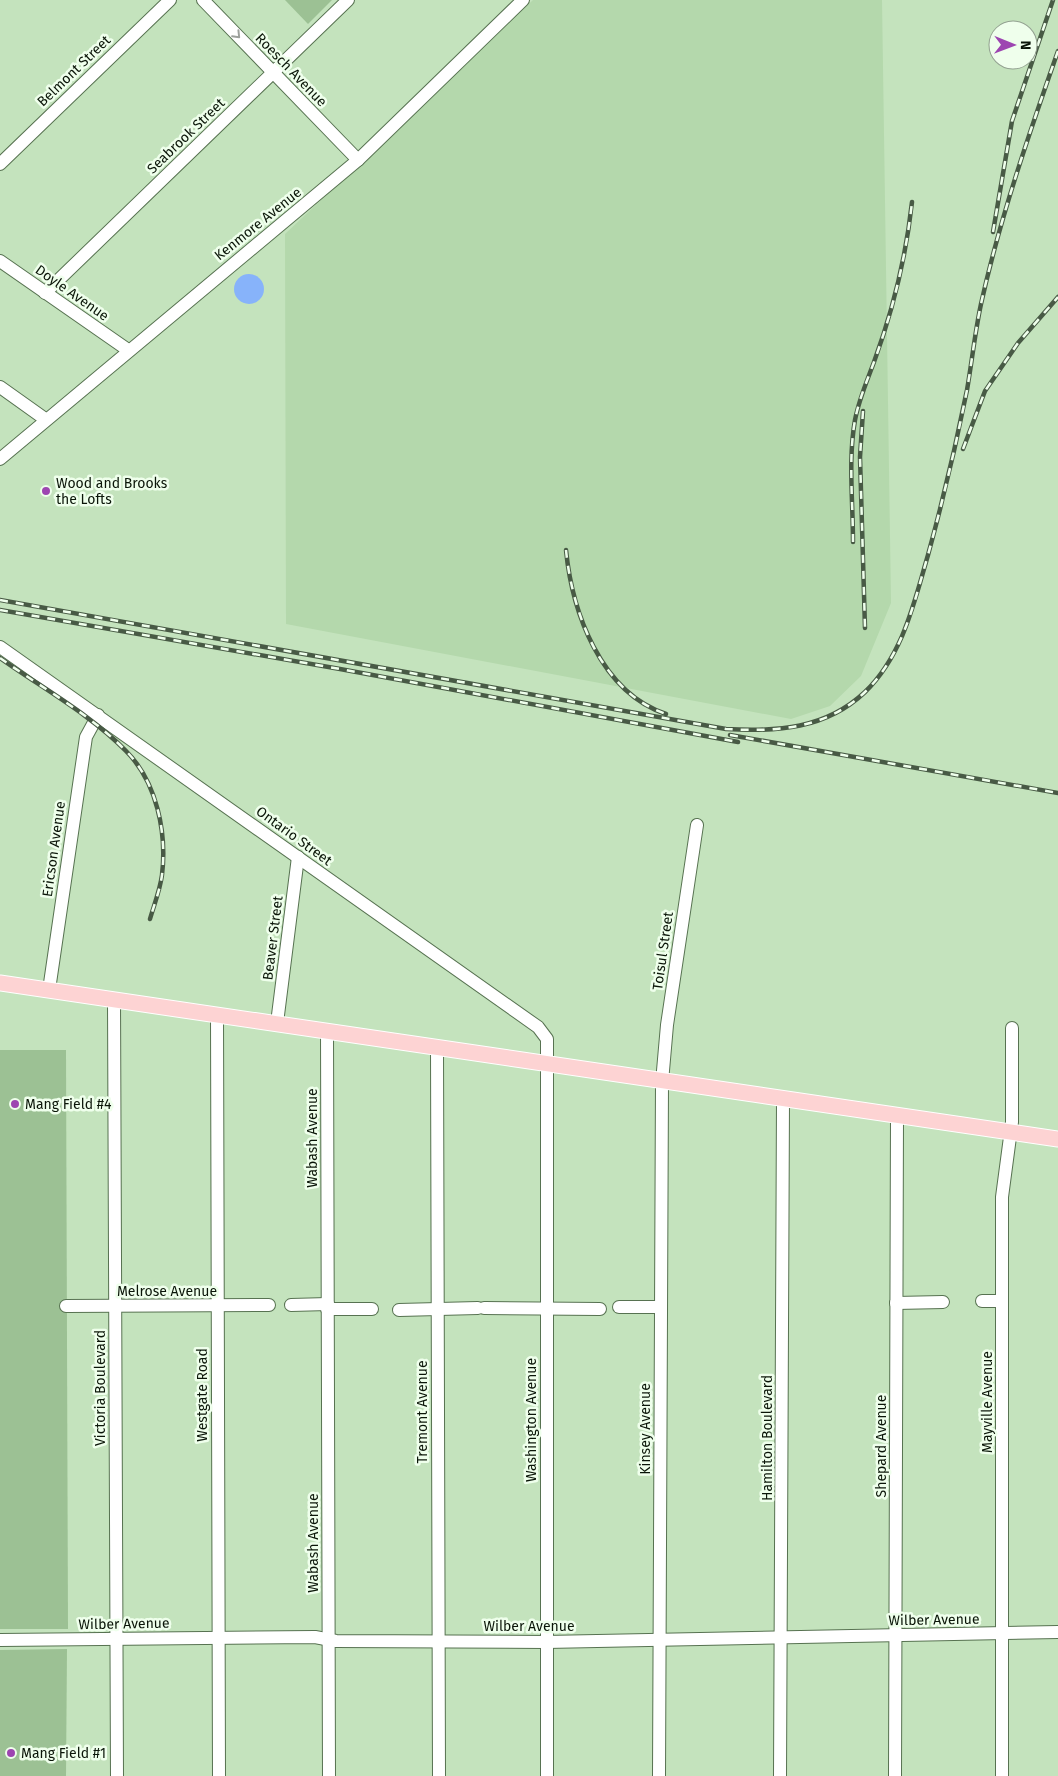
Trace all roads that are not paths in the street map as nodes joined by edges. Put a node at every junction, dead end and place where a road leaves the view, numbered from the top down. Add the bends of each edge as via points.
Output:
1 (170, 0) edge
2 (203, 0) edge
3 (348, 0) edge
4 (523, 0) edge
5 (273, 73) junction
6 (358, 160) junction
7 (0, 164) edge
8 (0, 261) edge
9 (45, 293) junction
10 (128, 350) junction
11 (0, 387) edge
12 (46, 419) junction
13 (0, 459) edge
14 (0, 647) edge
15 (98, 715) junction
16 (697, 825) dead end
17 (298, 857) junction
18 (0, 983) edge
19 (49, 990) junction
20 (114, 999) junction
21 (216, 1015) junction
22 (277, 1024) junction
23 (1012, 1028) dead end
24 (327, 1031) junction
25 (437, 1047) junction
26 (546, 1064) junction
27 (662, 1082) junction
28 (783, 1100) junction
29 (897, 1117) junction
30 (1010, 1133) junction
31 (1058, 1139) edge
32 (982, 1301) dead end
33 (1002, 1301) junction
34 (943, 1302) dead end
35 (896, 1303) junction
36 (269, 1304) dead end
37 (217, 1305) junction
38 (291, 1305) dead end
39 (66, 1306) dead end
40 (115, 1306) junction
41 (327, 1307) junction
42 (619, 1307) dead end
43 (661, 1308) junction
44 (372, 1309) dead end
45 (437, 1309) junction
46 (546, 1309) junction
47 (600, 1309) dead end
48 (399, 1310) dead end
49 (1002, 1632) junction
50 (1058, 1632) edge
51 (895, 1636) junction
52 (218, 1638) junction
53 (781, 1638) junction
54 (115, 1639) junction
55 (328, 1639) junction
56 (0, 1640) edge
57 (660, 1640) junction
58 (437, 1641) junction
59 (546, 1642) junction
60 (116, 1776) edge
61 (219, 1776) edge
62 (329, 1776) edge
63 (438, 1776) edge
64 (547, 1776) edge
65 (659, 1776) edge
66 (780, 1776) edge
67 (895, 1776) edge
68 (1002, 1776) edge

1 - 7 street, Belmont Street
2 -> 5 street, Roesch Avenue
3 - 5 street, Seabrook Street
4 - 6 street, Kenmore Avenue
5 - 6 street, Roesch Avenue
5 - 9 street, Seabrook Street
6 - 10 street, Kenmore Avenue
8 - 9 street, Doyle Avenue
9 - 10 street, Doyle Avenue
10 - 12 street, Kenmore Avenue
11 - 12 street
12 - 13 street, Kenmore Avenue
14 - 15 street, Ontario Street
15 - 17 street, Ontario Street
15 - 19 street, Ericson Avenue via 86,736
16 - 27 street, Toisul Street
17 - 22 street, Beaver Street
17 - 26 street, Ontario Street via 538,1027 547,1039
18 - 19 main road
19 - 20 main road
20 - 21 main road
20 - 40 street, Victoria Boulevard
21 - 22 main road
21 - 37 street, Westgate Road
22 - 24 main road
23 - 30 street, Mayville Avenue
24 - 25 main road
24 - 41 street, Wabash Avenue
25 - 26 main road
25 - 45 street, Tremont Avenue
26 - 27 main road
26 - 46 street, Washington Avenue
27 - 28 main road
27 - 43 street, Kinsey Avenue
28 - 29 main road
28 - 53 street, Hamilton Boulevard
29 - 30 main road
29 - 35 street, Shepard Avenue
30 - 31 main road
30 - 33 street, Mayville Avenue via 1002,1197
32 - 33 street
33 - 49 street, Mayville Avenue
34 - 35 street
35 - 51 street, Shepard Avenue
36 - 37 street, Melrose Avenue
37 - 40 street, Melrose Avenue
37 - 52 street, Westgate Road
38 - 41 street
39 - 40 street, Melrose Avenue
40 - 54 street, Victoria Boulevard
41 - 44 street
41 - 55 street, Wabash Avenue
42 - 43 street
43 - 57 street, Kinsey Avenue
45 - 46 street
45 - 48 street
45 - 58 street, Tremont Avenue
46 - 47 street
46 - 59 street, Washington Avenue
49 - 50 street, Wilber Avenue
49 - 51 street, Wilber Avenue
49 - 68 street, Mayville Avenue
51 - 53 street, Wilber Avenue
51 - 67 street, Shepard Avenue
52 - 54 street, Wilber Avenue
52 - 55 street, Wilber Avenue
52 - 61 street, Westgate Road
53 - 57 street, Wilber Avenue
53 - 66 street, Hamilton Boulevard
54 - 56 street, Wilber Avenue
54 - 60 street, Victoria Boulevard
55 - 58 street, Wilber Avenue
55 - 62 street, Wabash Avenue
57 - 59 street, Wilber Avenue
57 - 65 street, Kinsey Avenue
58 - 59 street, Wilber Avenue
58 - 63 street, Tremont Avenue
59 - 64 street, Washington Avenue

